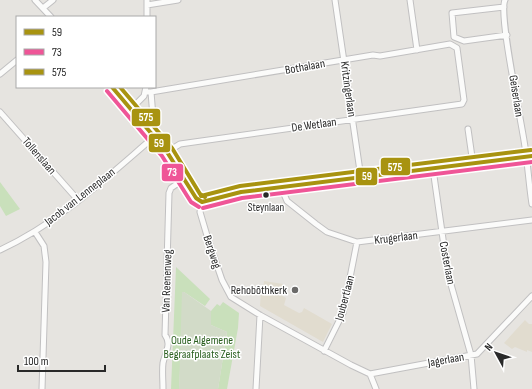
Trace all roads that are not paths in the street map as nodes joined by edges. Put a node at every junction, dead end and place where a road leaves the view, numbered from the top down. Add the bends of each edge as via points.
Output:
1 (36, 0) edge
2 (52, 0) edge
3 (178, 0) edge
4 (335, 0) edge
5 (410, 0) edge
6 (505, 0) edge
7 (147, 2) edge
8 (504, 7) junction
9 (43, 8) junction
10 (50, 16) edge
11 (147, 16) edge
12 (507, 35) junction
13 (417, 50) junction
14 (16, 61) edge
15 (344, 61) junction
16 (0, 74) edge
17 (113, 88) edge
18 (148, 90) edge
19 (462, 104) joint
20 (131, 109) junction
21 (0, 112) edge
22 (153, 117) dead end
23 (352, 120) junction
24 (468, 129) dead end
25 (155, 136) junction
26 (167, 152) junction
27 (532, 156) edge
28 (526, 157) junction
29 (473, 164) junction
30 (433, 168) junction
31 (361, 178) junction
32 (184, 179) junction
33 (284, 187) junction
34 (78, 200) junction
35 (202, 202) junction
36 (532, 204) edge
37 (532, 220) edge
38 (35, 232) junction
39 (441, 232) junction
40 (357, 242) junction
41 (0, 250) edge
42 (532, 296) edge
43 (260, 315) junction
44 (324, 351) junction
45 (470, 356) junction
46 (361, 371) joint
47 (370, 374) junction
48 (42, 389) edge
49 (162, 389) edge
50 (256, 389) edge
51 (376, 389) edge
52 (474, 389) edge

1 - 9 street
2 - 9 street
3 - 7 street
4 - 15 street, Kritzingerlaan
5 - 13 street
6 - 8 street, Geiserlaan
7 - 11 street
8 - 12 street, Geiserlaan
8 - 12 street via 452,13 454,37 464,41
9 - 10 street
12 - 28 street, Geiserlaan
13 - 15 street, Bothalaan
13 - 19 street, Bothalaan via 450,44 457,48 464,100
14 - 16 street
15 - 18 street, Bothalaan
15 - 23 street, Kritzingerlaan
17 - 20 street
18 - 20 street
18 - 22 street
19 - 23 street, De Wetlaan
20 - 25 street
21 - 34 street, Tollenslaan
23 - 26 street, De Wetlaan via 180,144
23 - 31 street, Kritzingerlaan
24 - 29 street
25 - 26 street
25 - 34 street, Jacob van Lenneplaan
26 - 32 street
27 - 28 street
28 - 29 street
28 - 36 street, Geiserlaan
29 - 30 street
30 - 31 street
30 - 39 street, Costerlaan
31 - 33 street
32 - 35 street via 196,198
32 - 49 street, Van Reenenweg via 171,188 169,193 165,335 168,339
33 - 35 street via 241,192
33 - 40 street, Krugerlaan via 287,201 316,224 327,232
34 - 38 street, Jacob van Lenneplaan
35 - 43 street, Bergweg via 200,212 225,288 238,302
37 - 39 street, Krugerlaan
38 - 41 street, Jacob van Lenneplaan
38 - 48 street via 44,246 46,262
39 - 40 street, Krugerlaan
39 - 45 street, Costerlaan via 448,274
40 - 44 street, Joubertlaan via 343,313
42 - 45 street, Jagerlaan via 477,354
43 - 44 street, Bergweg
43 - 50 street
44 - 46 street, Bergweg
45 - 47 street, Jagerlaan
45 - 52 street, Costerlaan
46 - 47 street, Jagerlaan
47 - 51 street

